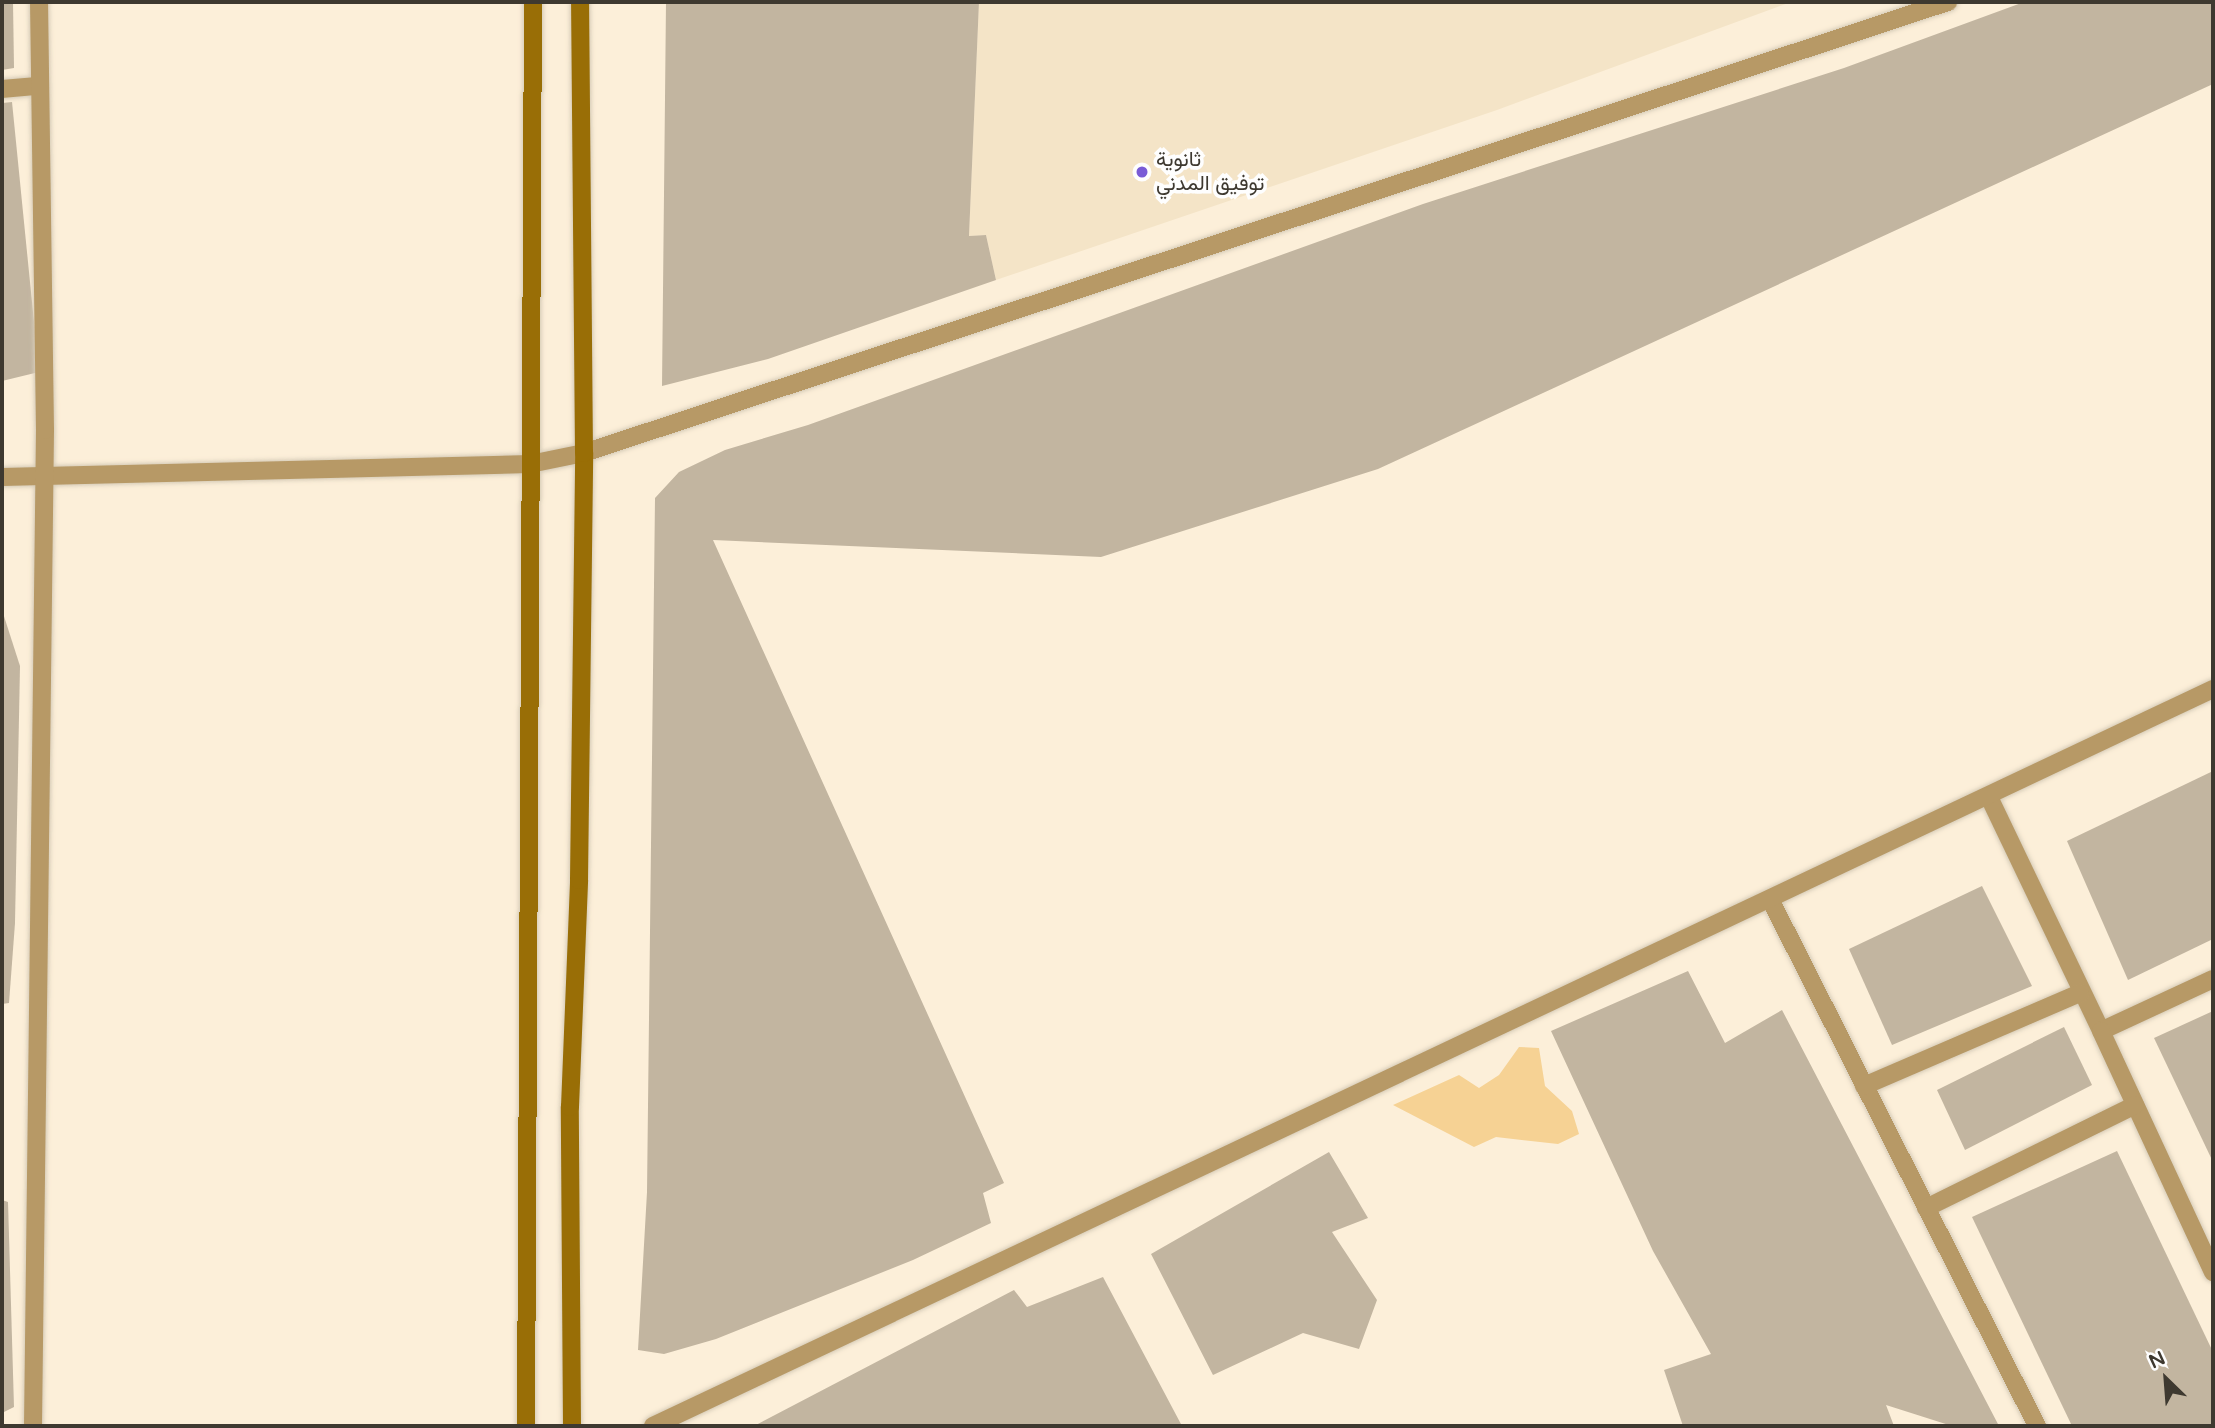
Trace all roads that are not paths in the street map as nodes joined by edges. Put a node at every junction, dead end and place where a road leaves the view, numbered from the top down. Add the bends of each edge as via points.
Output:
1 (39, 2) edge
2 (533, 2) edge
3 (580, 2) edge
4 (1948, 2) edge
5 (40, 86) junction
6 (2, 89) edge
7 (584, 453) junction
8 (530, 464) junction
9 (2, 477) edge
10 (44, 477) junction
11 (2213, 688) edge
12 (1989, 797) junction
13 (1771, 901) junction
14 (2213, 979) edge
15 (2080, 993) junction
16 (2101, 1031) junction
17 (1864, 1086) junction
18 (2135, 1105) junction
19 (1926, 1208) junction
20 (2213, 1272) edge
21 (33, 1426) edge
22 (526, 1426) edge
23 (572, 1426) edge
24 (653, 1426) edge
25 (2037, 1426) edge

1 - 5 street
2 - 8 main road
3 - 7 main road
4 - 7 street
5 - 6 street
5 - 10 street
7 - 8 street
7 - 23 main road via 579,880 570,1107
8 - 10 street
8 - 22 main road
9 - 10 street
10 - 21 street
11 - 12 street
12 - 13 street
12 - 15 street
13 - 17 street
13 - 24 street
14 - 16 street
15 - 16 street
15 - 17 street
16 - 18 street
17 - 19 street
18 - 19 street
18 - 20 street
19 - 25 street

